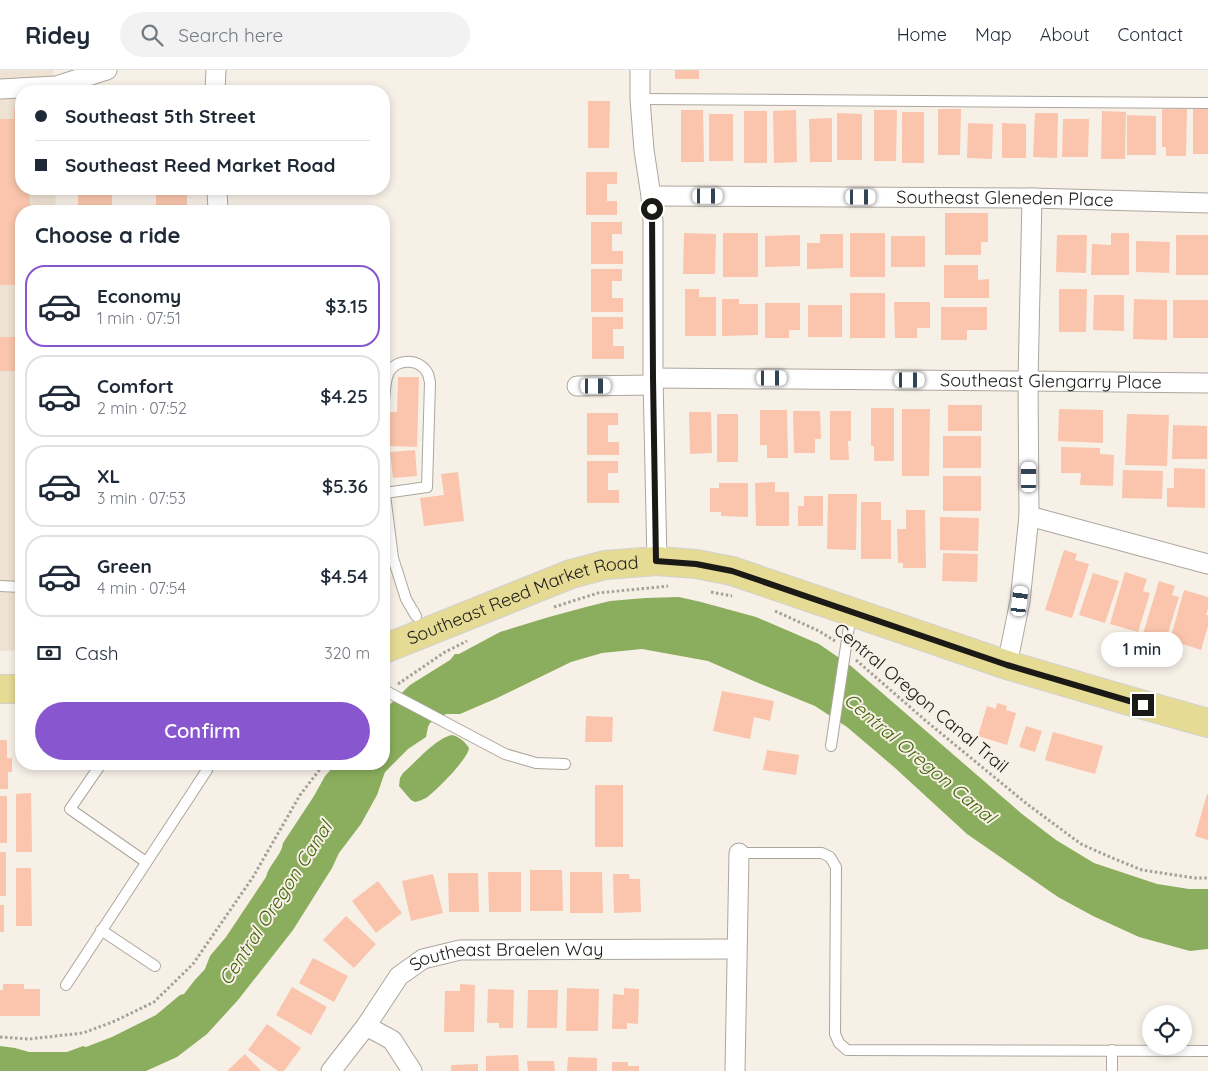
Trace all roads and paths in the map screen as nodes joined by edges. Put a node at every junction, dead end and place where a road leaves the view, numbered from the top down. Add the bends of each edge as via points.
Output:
1 (107, 70) edge
2 (216, 70) edge
3 (640, 70) edge
4 (59, 85) edge
5 (215, 85) edge
6 (15, 88) edge
7 (0, 89) edge
8 (640, 99) junction
9 (1208, 103) edge
10 (652, 196) junction
11 (1032, 198) junction
12 (1208, 203) edge
13 (390, 371) edge
14 (1028, 380) junction
15 (653, 381) junction
16 (1208, 383) edge
17 (577, 386) dead end
18 (390, 490) edge
19 (1029, 516) junction
20 (390, 541) edge
21 (656, 554) junction
22 (1208, 564) edge
23 (0, 586) edge
24 (675, 586) dead end
25 (15, 587) edge
26 (709, 591) dead end
27 (734, 597) dead end
28 (853, 606) junction
29 (551, 607) dead end
30 (770, 609) dead end
31 (416, 616) junction
32 (390, 626) edge
33 (471, 640) dead end
34 (390, 647) edge
35 (846, 648) junction
36 (1009, 658) junction
37 (0, 689) edge
38 (15, 689) edge
39 (390, 692) edge
40 (390, 694) edge
41 (1208, 707) edge
42 (1208, 723) edge
43 (831, 746) dead end
44 (565, 764) dead end
45 (97, 770) edge
46 (207, 770) edge
47 (319, 770) edge
48 (739, 853) joint
49 (146, 862) junction
50 (1208, 878) edge
51 (101, 930) junction
52 (736, 949) junction
53 (155, 966) dead end
54 (66, 985) dead end
55 (366, 1026) junction
56 (0, 1037) edge
57 (1112, 1050) junction
58 (1208, 1050) edge
59 (332, 1071) edge
60 (412, 1071) edge
61 (735, 1071) edge
62 (1112, 1071) edge

1 - 4 street
2 - 5 street
3 - 8 street
6 - 7 street
8 - 9 lane
8 - 10 street
10 - 11 street, Southeast Gleneden Place
10 - 15 street
11 - 12 street, Southeast Gleneden Place
11 - 14 street
13 - 18 lane via 403,361 418,363 428,373 430,382 427,487
14 - 15 street, Southeast Glengarry Place
14 - 16 street, Southeast Glengarry Place
14 - 19 street
15 - 17 street, Southeast Glengarry Place
15 - 21 street
19 - 22 street
19 - 36 street via 1020,601
20 - 31 lane via 392,558 406,599
21 - 28 main road, Southeast Reed Market Road via 732,571
21 - 31 main road, Southeast Reed Market Road via 615,549 579,555
21 - 34 main road, Southeast Reed Market Road via 571,574
23 - 25 lane
24 - 29 path via 598,593
26 - 27 path
28 - 35 lane
28 - 36 main road, Southeast Reed Market Road
30 - 35 path, Central Oregon Canal Trail via 798,620
31 - 32 main road, Southeast Reed Market Road
33 - 39 path via 445,652
35 - 43 lane
35 - 50 path, Central Oregon Canal Trail via 933,727 1081,844 1142,870
36 - 41 main road, Southeast Reed Market Road
36 - 42 main road, Southeast Reed Market Road via 1126,700
37 - 38 main road
40 - 44 lane via 505,754 536,763
45 - 49 lane via 70,809
46 - 49 lane
47 - 56 path via 300,795 254,877 193,964 154,1002 82,1033 29,1039
48 - 52 street
48 - 57 lane via 822,853 830,856 836,867 835,1034 847,1050
49 - 51 lane
51 - 53 lane
51 - 54 lane
52 - 55 street, Southeast Braelen Way via 460,950 423,959 399,976
52 - 61 street
55 - 59 street, Southeast Braelen Way
55 - 60 street via 392,1040
57 - 58 lane
57 - 62 lane

